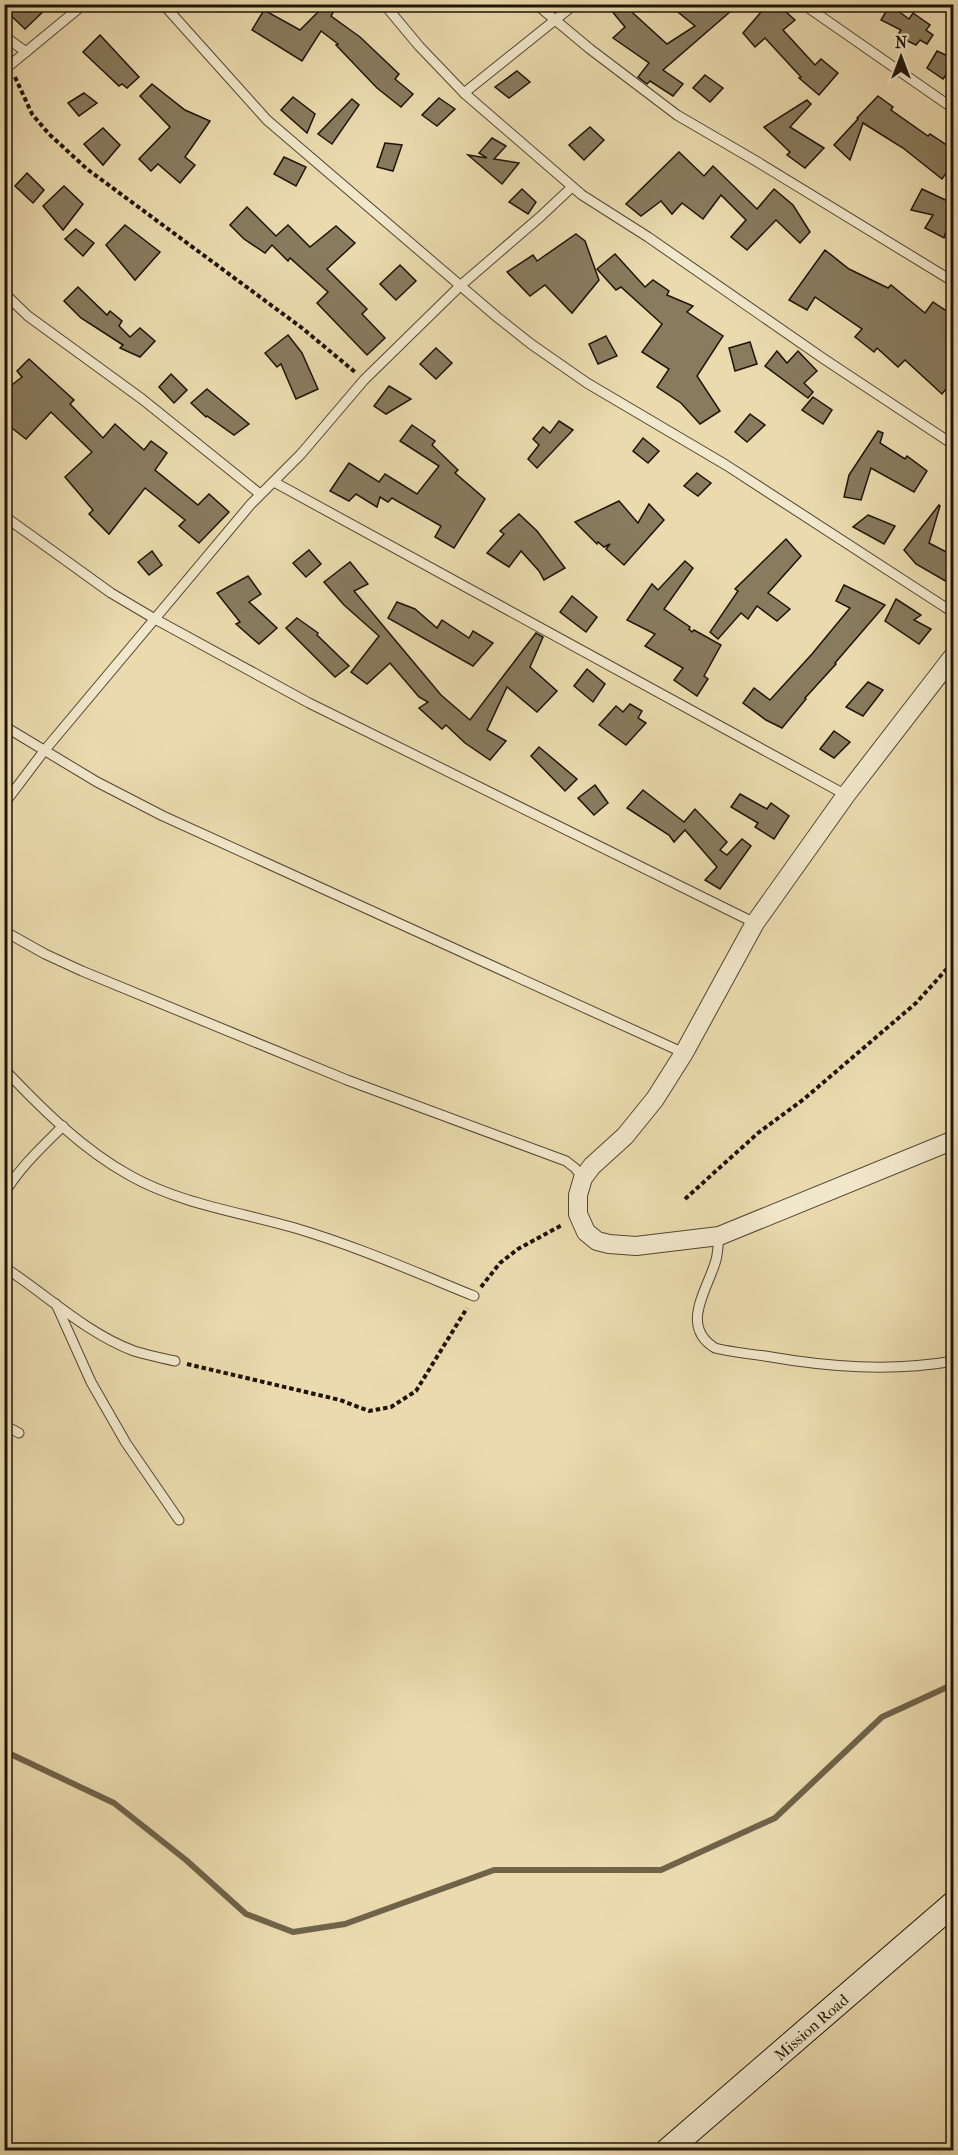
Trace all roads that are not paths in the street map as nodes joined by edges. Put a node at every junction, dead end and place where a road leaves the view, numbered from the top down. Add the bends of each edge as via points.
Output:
1 (84, 4) edge
2 (163, 4) edge
3 (384, 4) edge
4 (536, 4) edge
5 (574, 4) edge
6 (803, 4) edge
7 (556, 20) junction
8 (4, 36) edge
9 (26, 52) junction
10 (7, 67) edge
11 (464, 93) junction
12 (954, 109) edge
13 (572, 187) junction
14 (954, 282) edge
15 (460, 286) junction
16 (4, 293) edge
17 (954, 445) edge
18 (274, 482) junction
19 (260, 494) junction
20 (4, 516) edge
21 (954, 613) edge
22 (155, 619) junction
23 (954, 655) edge
24 (4, 726) edge
25 (44, 751) junction
26 (846, 795) junction
27 (4, 804) edge
28 (755, 923) junction
29 (4, 931) edge
30 (684, 1053) junction
31 (4, 1069) edge
32 (63, 1126) junction
33 (954, 1140) edge
34 (583, 1178) junction
35 (4, 1194) edge
36 (719, 1236) junction
37 (4, 1267) edge
38 (474, 1296) road end
39 (56, 1304) junction
40 (175, 1361) road end
41 (954, 1361) edge
42 (4, 1425) edge
43 (19, 1433) dead end
44 (179, 1520) dead end
45 (954, 1903) edge
46 (668, 2151) edge

1 - 9 lane
2 - 15 lane via 267,120
3 - 11 lane
4 - 7 lane
5 - 7 lane
6 - 12 lane
7 - 11 lane
7 - 14 lane via 677,115
8 - 9 lane
9 - 10 lane
11 - 13 lane
13 - 15 lane
13 - 17 lane
15 - 18 lane via 364,380
15 - 21 lane via 587,383 744,477
16 - 19 lane via 28,316 142,399
18 - 19 lane
18 - 26 lane
19 - 22 lane
20 - 22 lane via 111,593
22 - 25 lane
22 - 28 lane via 309,703
23 - 26 street
24 - 25 lane
25 - 27 lane
25 - 30 lane via 173,821
26 - 28 street
28 - 30 street
29 - 34 lane via 82,971 347,1080 566,1161
30 - 34 street via 655,1099
31 - 32 lane
32 - 35 lane via 24,1166
32 - 38 lane via 110,1163 150,1185 189,1200 326,1237
33 - 36 street
34 - 36 street via 578,1214 586,1232 597,1241 636,1246
36 - 41 lane via 698,1313 698,1331 715,1348 850,1368
37 - 39 lane
39 - 40 lane via 114,1341
39 - 44 lane via 120,1433
42 - 43 lane
45 - 46 street, Mission Road

